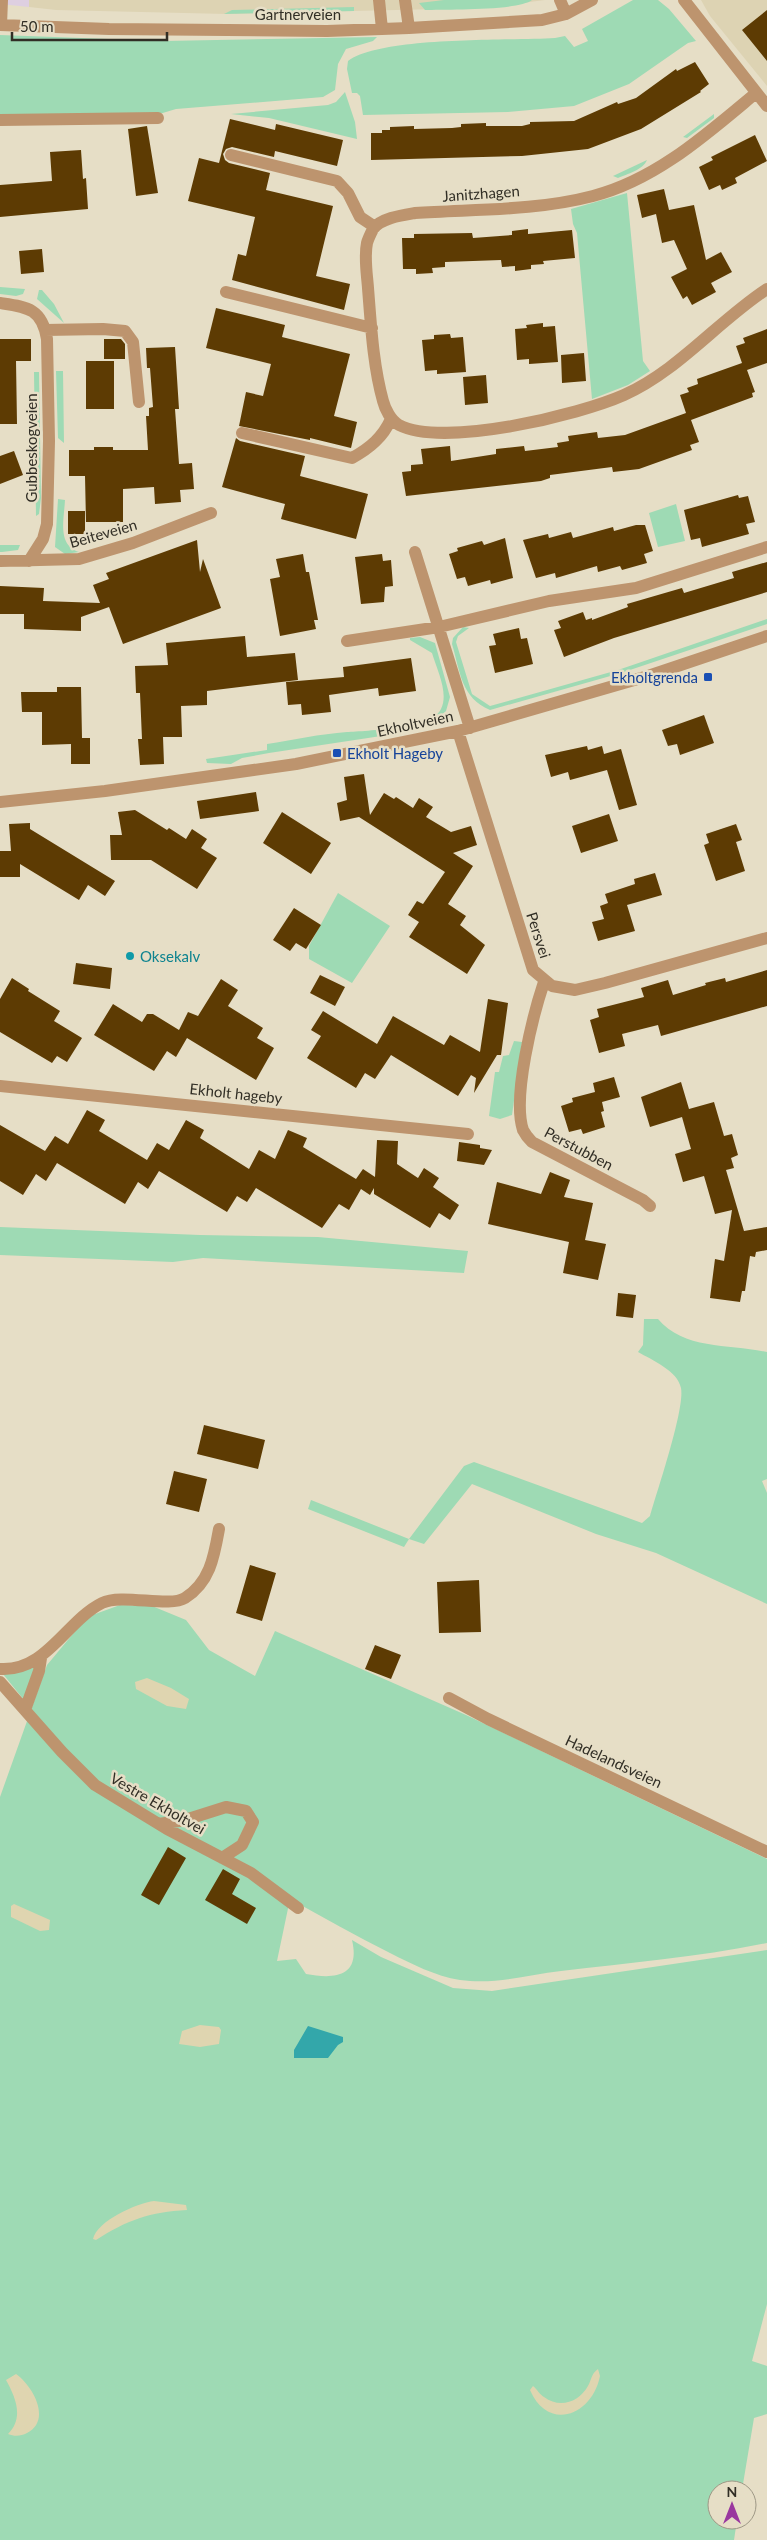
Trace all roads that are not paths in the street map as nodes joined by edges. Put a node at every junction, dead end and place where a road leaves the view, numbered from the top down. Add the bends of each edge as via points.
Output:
1 (2, 0) edge
2 (379, 0) edge
3 (405, 0) edge
4 (560, 0) edge
5 (592, 0) edge
6 (684, 0) edge
7 (566, 14) junction
8 (0, 25) edge
9 (409, 28) junction
10 (382, 29) junction
11 (756, 93) junction
12 (767, 106) edge
13 (158, 118) dead end
14 (0, 120) edge
15 (231, 155) dead end
16 (375, 227) junction
17 (767, 289) edge
18 (226, 292) dead end
19 (0, 303) edge
20 (372, 328) junction
21 (45, 330) junction
22 (139, 402) dead end
23 (391, 419) junction
24 (242, 433) dead end
25 (211, 513) dead end
26 (767, 547) edge
27 (415, 552) dead end
28 (0, 561) edge
29 (29, 562) junction
30 (438, 626) junction
31 (767, 636) edge
32 (346, 641) dead end
33 (464, 730) junction
34 (0, 802) edge
35 (767, 938) edge
36 (544, 982) junction
37 (0, 1086) edge
38 (468, 1134) dead end
39 (650, 1206) dead end
40 (219, 1529) dead end
41 (41, 1658) junction
42 (0, 1669) edge
43 (0, 1682) edge
44 (448, 1698) dead end
45 (25, 1710) junction
46 (159, 1824) junction
47 (767, 1852) edge
48 (222, 1858) junction
49 (298, 1908) dead end

1 - 8 street
2 - 10 street
3 - 9 street
4 - 7 street
5 - 7 street, Gartnerveien
6 - 11 street
7 - 9 street, Gartnerveien via 542,20
8 - 10 street, Gartnerveien via 119,30
9 - 10 street, Gartnerveien
11 - 12 street
11 - 16 street, Janitzhagen via 676,156 638,178 594,196 542,205 415,213 397,216
13 - 14 street
15 - 16 street via 336,181 348,193 360,217
16 - 20 street via 367,242
17 - 23 street via 660,373 626,394 598,406 519,426 456,432 426,432 399,425
18 - 20 street
19 - 21 street via 27,307 39,316
20 - 23 street via 383,402
21 - 22 street via 125,331 130,335 134,348
21 - 29 street, Gubbeskogveien via 49,441 47,524 43,539
23 - 24 street via 385,433 352,458
25 - 29 street, Beiteveien via 133,543 79,559
26 - 30 street via 636,588 549,601
27 - 30 street
28 - 29 street, Beiteveien
30 - 32 street
30 - 33 street
31 - 33 street, Ekholtveien via 648,676
33 - 34 street, Ekholtveien via 296,764 105,792
33 - 36 street, Persvei via 533,970
35 - 36 street, Persvei via 575,990
36 - 39 street, Perstubben via 534,1012 523,1076 520,1109 523,1131 532,1142
37 - 38 street, Ekholt hageby
40 - 41 street via 209,1572 201,1585 184,1599 104,1602 81,1618
41 - 42 street
41 - 45 street
43 - 45 street, Vestre Ekholtvei
44 - 47 street, Hadelandsveien
45 - 46 street, Vestre Ekholtvei via 95,1785
46 - 48 street, Vestre Ekholtvei
46 - 48 street via 185,1820 226,1807 246,1811 253,1822 242,1845
48 - 49 street, Vestre Ekholtvei via 251,1873

